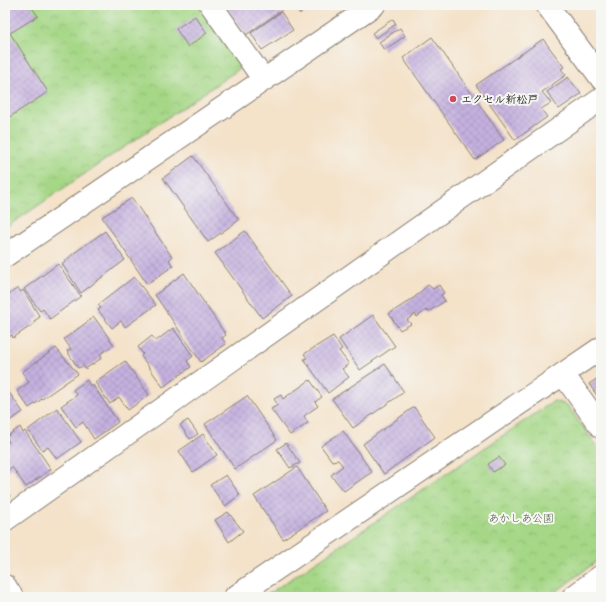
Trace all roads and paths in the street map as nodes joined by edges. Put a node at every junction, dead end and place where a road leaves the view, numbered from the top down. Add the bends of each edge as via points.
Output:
1 (211, 5) edge
2 (374, 5) edge
3 (547, 5) edge
4 (601, 78) edge
5 (264, 80) junction
6 (601, 99) edge
7 (5, 256) edge
8 (601, 348) edge
9 (563, 374) junction
10 (601, 427) edge
11 (5, 520) edge
12 (601, 576) edge
13 (5, 586) edge
14 (12, 597) edge
15 (235, 597) edge
16 (572, 597) edge

1 - 5 street
2 - 5 street
3 - 4 street
5 - 7 street
6 - 11 street
8 - 9 street
9 - 10 street
9 - 15 street
12 - 16 street
13 - 14 street

